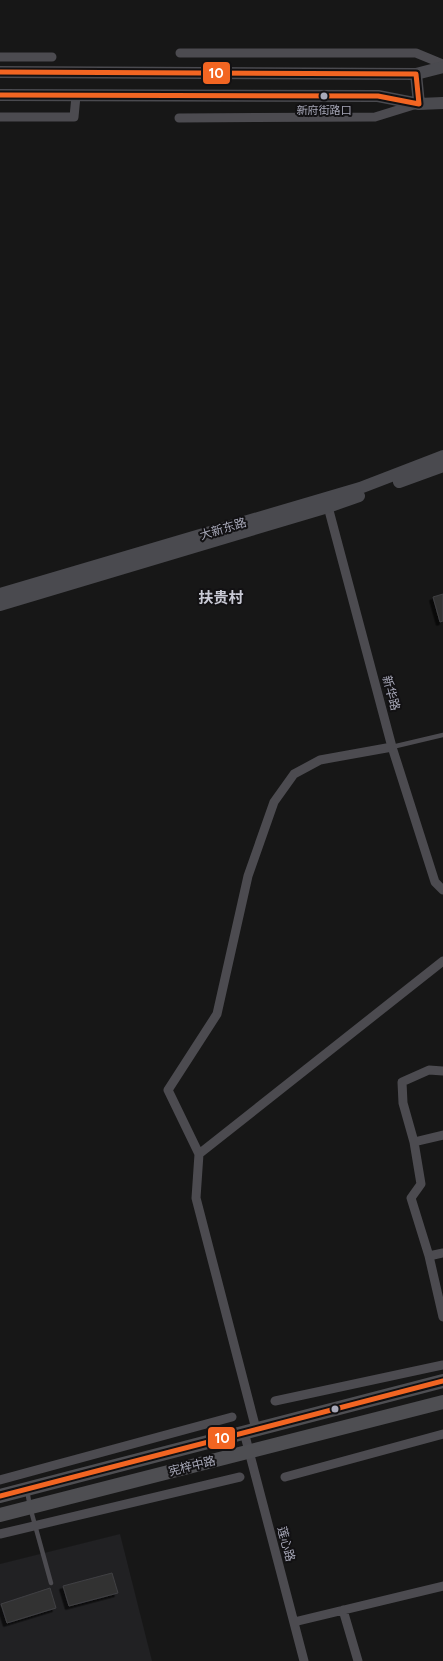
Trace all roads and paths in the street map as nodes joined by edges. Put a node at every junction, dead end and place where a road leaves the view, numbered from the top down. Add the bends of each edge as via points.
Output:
1 (180, 53) dead end
2 (0, 57) edge
3 (52, 57) dead end
4 (443, 65) edge
5 (0, 72) edge
6 (416, 74) junction
7 (0, 95) edge
8 (76, 96) junction
9 (443, 103) edge
10 (419, 104) junction
11 (0, 117) edge
12 (179, 118) dead end
13 (443, 456) edge
14 (443, 466) edge
15 (327, 503) junction
16 (0, 594) edge
17 (0, 604) edge
18 (443, 735) edge
19 (392, 747) junction
20 (443, 890) edge
21 (443, 961) edge
22 (443, 1071) edge
23 (443, 1136) edge
24 (414, 1142) junction
25 (199, 1154) junction
26 (443, 1252) edge
27 (429, 1256) junction
28 (443, 1316) edge
29 (443, 1365) edge
30 (443, 1381) edge
31 (275, 1401) dead end
32 (443, 1402) edge
33 (232, 1417) dead end
34 (250, 1431) junction
35 (443, 1434) edge
36 (250, 1451) junction
37 (285, 1476) dead end
38 (240, 1477) dead end
39 (0, 1480) edge
40 (27, 1489) junction
41 (0, 1496) edge
42 (30, 1507) junction
43 (0, 1515) edge
44 (0, 1534) edge
45 (51, 1583) dead end
46 (443, 1586) edge
47 (343, 1610) junction
48 (294, 1622) junction
49 (304, 1661) edge
50 (358, 1661) edge

1 - 4 street via 416,53
2 - 3 street
4 - 6 street
5 - 6 street
6 - 10 street
7 - 8 street
8 - 10 street via 378,96
8 - 11 street via 74,117
9 - 10 street
10 - 12 street via 375,117
13 - 15 street, 大新东路
14 - 15 street, 大新东路
15 - 16 street, 大新东路
15 - 17 street, 大新东路
15 - 19 street, 新华路
18 - 19 lane
19 - 20 street, 新华路 via 435,882
19 - 25 street via 320,760 294,774 274,802 248,876 217,1014 168,1090
21 - 25 street
22 - 24 street via 430,1070 402,1082 403,1103
23 - 24 street
24 - 27 street via 421,1184 411,1198
25 - 34 street, 莲心路 via 196,1198
26 - 27 street
27 - 28 street
29 - 31 street
30 - 34 main road, 宪梓中路
32 - 36 main road, 宪梓中路
33 - 39 street
34 - 36 street, 莲心路
34 - 40 main road, 宪梓中路
35 - 37 street
36 - 42 main road, 宪梓中路
36 - 48 street, 莲心路
38 - 44 street
40 - 41 main road, 宪梓中路
40 - 42 lane
42 - 43 main road, 宪梓中路
42 - 45 lane
46 - 47 street
47 - 48 street
47 - 50 street
48 - 49 street, 莲心路

